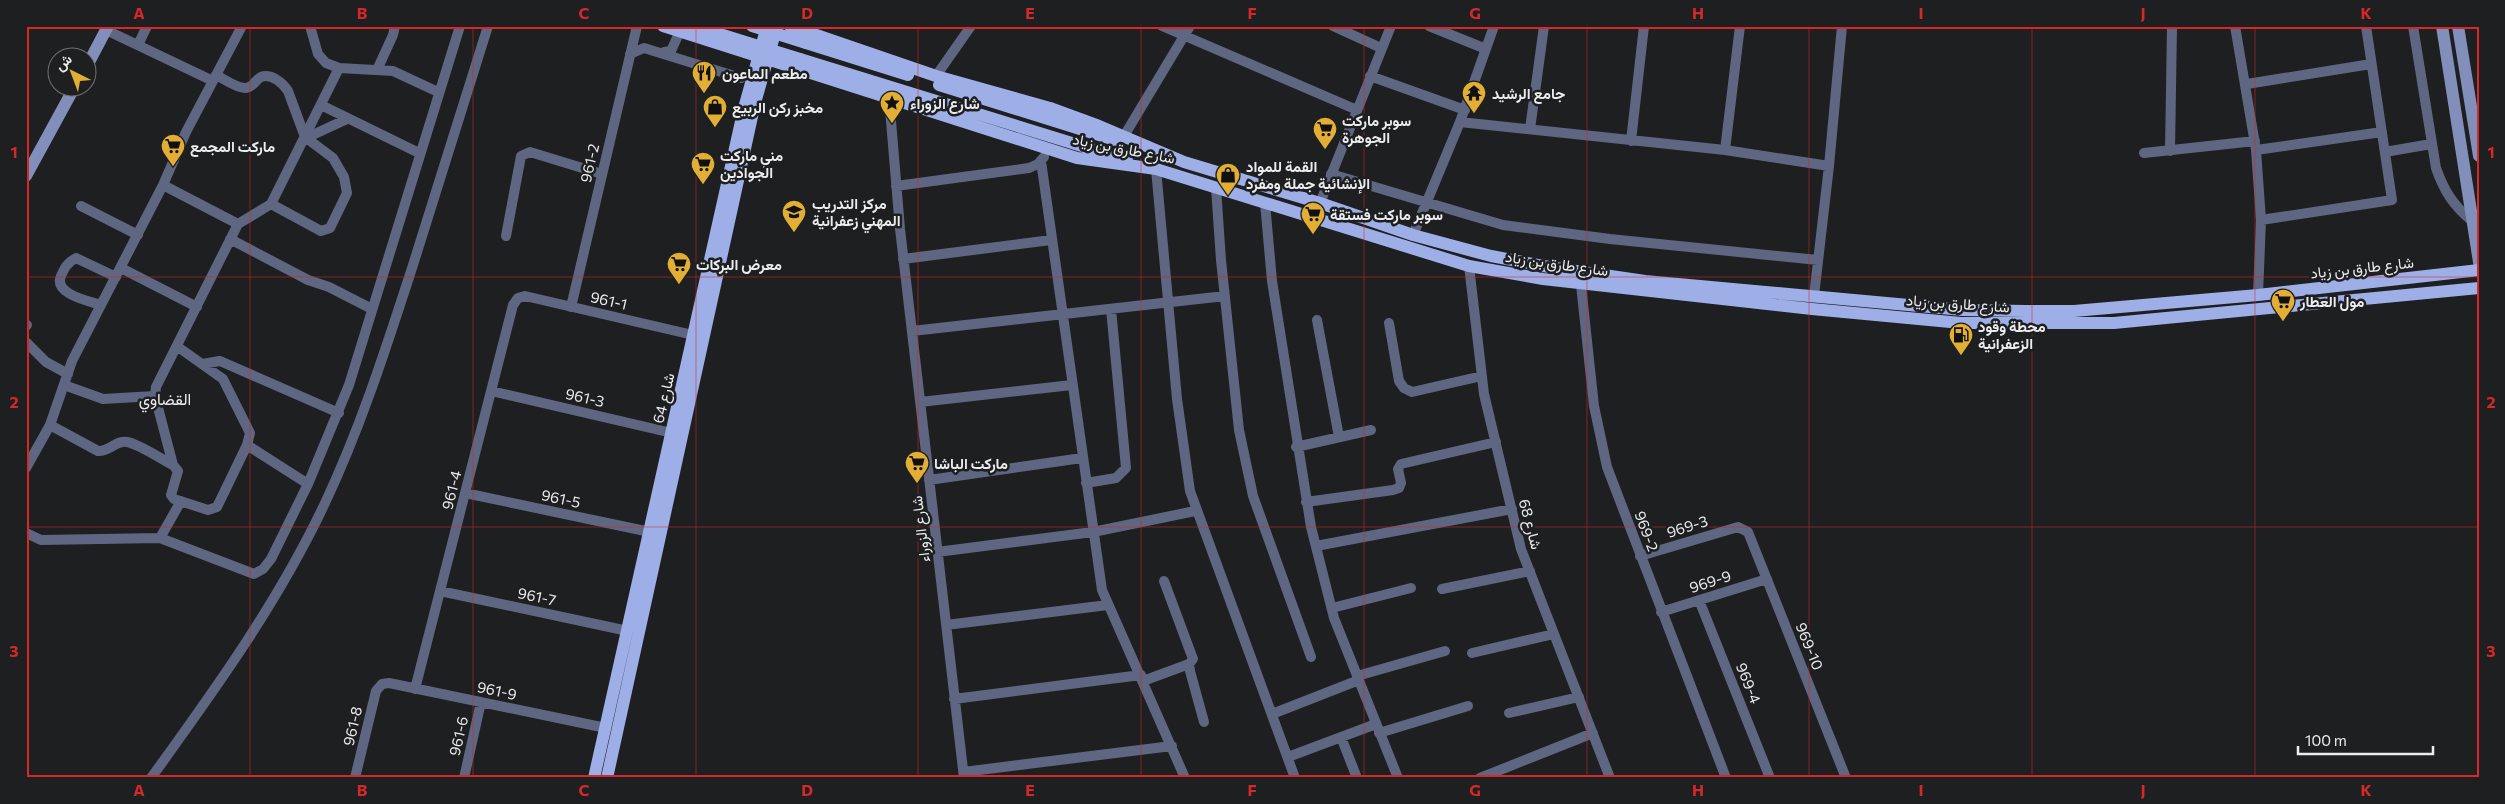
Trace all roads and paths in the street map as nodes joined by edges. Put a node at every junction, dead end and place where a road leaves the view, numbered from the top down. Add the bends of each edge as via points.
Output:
1 (148, 26) edge
2 (242, 26) edge
3 (310, 26) edge
4 (395, 26) edge
5 (460, 26) edge
6 (488, 26) edge
7 (637, 26) edge
8 (663, 26) edge
9 (694, 26) edge
10 (752, 26) edge
11 (767, 26) edge
12 (777, 26) edge
13 (790, 26) edge
14 (971, 26) edge
15 (1162, 26) edge
16 (1190, 26) edge
17 (1333, 26) edge
18 (1391, 26) edge
19 (1429, 26) edge
20 (1494, 26) edge
21 (1544, 26) edge
22 (1644, 26) edge
23 (1740, 26) edge
24 (1842, 26) edge
25 (2172, 26) edge
26 (2235, 26) edge
27 (2366, 26) edge
28 (2413, 26) edge
29 (2442, 26) edge
30 (2458, 26) edge
31 (107, 28) edge
32 (680, 31) junction
33 (1184, 36) junction
34 (138, 45) junction
35 (96, 48) edge
36 (1381, 48) junction
37 (1486, 49) junction
38 (664, 52) junction
39 (630, 54) junction
40 (763, 58) junction
41 (2371, 64) junction
42 (339, 68) junction
43 (377, 70) junction
44 (936, 76) junction
45 (1370, 76) junction
46 (214, 78) junction
47 (741, 78) dead end
48 (2247, 84) junction
49 (438, 92) junction
50 (889, 97) junction
51 (69, 98) edge
52 (321, 105) junction
53 (1357, 110) junction
54 (1465, 110) junction
55 (347, 119) junction
56 (1460, 122) junction
57 (1530, 129) junction
58 (2382, 132) junction
59 (1124, 136) junction
60 (305, 138) junction
61 (1631, 141) junction
62 (2431, 144) junction
63 (2256, 146) junction
64 (1048, 148) junction
65 (1724, 150) junction
66 (2170, 151) junction
67 (2386, 152) junction
68 (419, 153) junction
69 (2144, 154) dead end
70 (2479, 156) edge
71 (1041, 162) junction
72 (1184, 162) junction
73 (1829, 166) junction
74 (1156, 169) junction
75 (602, 174) junction
76 (1331, 174) junction
77 (26, 176) edge
78 (163, 186) junction
79 (896, 186) junction
80 (1216, 188) junction
81 (1427, 202) junction
82 (1265, 203) junction
83 (1320, 203) junction
84 (271, 204) junction
85 (81, 206) dead end
86 (2261, 220) junction
87 (2472, 221) junction
88 (238, 224) junction
89 (138, 235) junction
90 (506, 236) dead end
91 (1413, 236) junction
92 (230, 239) junction
93 (1051, 240) junction
94 (903, 259) junction
95 (1818, 260) junction
96 (2479, 262) edge
97 (1469, 266) junction
98 (2479, 270) edge
99 (118, 272) junction
100 (1580, 284) junction
101 (2479, 288) edge
102 (2258, 295) junction
103 (1225, 296) junction
104 (1814, 296) junction
105 (518, 298) joint
106 (1168, 303) junction
107 (101, 306) junction
108 (197, 307) junction
109 (571, 307) junction
110 (1110, 308) junction
111 (372, 309) junction
112 (1061, 313) junction
113 (1317, 320) dead end
114 (1389, 322) dead end
115 (912, 331) junction
116 (694, 335) junction
117 (26, 342) edge
118 (178, 347) junction
119 (202, 364) junction
120 (68, 374) junction
121 (1482, 376) junction
122 (64, 385) junction
123 (1072, 385) junction
124 (492, 391) junction
125 (155, 396) junction
126 (920, 402) junction
127 (339, 412) junction
128 (50, 425) junction
129 (1371, 430) dead end
130 (672, 433) junction
131 (1339, 437) junction
132 (1496, 442) junction
133 (247, 445) junction
134 (1296, 447) junction
135 (1082, 458) junction
136 (173, 465) junction
137 (26, 468) edge
138 (929, 480) junction
139 (308, 484) junction
140 (1086, 484) junction
141 (465, 493) junction
142 (181, 501) junction
143 (1306, 502) junction
144 (1512, 510) junction
145 (1195, 512) junction
146 (1743, 528) joint
147 (650, 532) junction
148 (1092, 532) junction
149 (26, 533) edge
150 (160, 538) junction
151 (1316, 546) junction
152 (937, 552) junction
153 (1640, 556) junction
154 (1530, 571) junction
155 (1767, 579) junction
156 (1164, 581) dead end
157 (1411, 588) dead end
158 (1442, 589) dead end
159 (440, 591) junction
160 (1699, 600) junction
161 (1108, 605) junction
162 (1332, 608) junction
163 (1661, 612) junction
164 (946, 625) junction
165 (628, 631) junction
166 (1554, 634) junction
167 (1445, 651) dead end
168 (1472, 653) dead end
169 (1311, 657) dead end
170 (1190, 664) junction
171 (1142, 678) junction
172 (1358, 678) junction
173 (382, 684) joint
174 (415, 689) junction
175 (1579, 697) junction
176 (954, 699) junction
177 (481, 702) junction
178 (1468, 706) dead end
179 (1509, 713) dead end
180 (1272, 714) junction
181 (1204, 722) dead end
182 (606, 728) junction
183 (1378, 728) junction
184 (1593, 733) junction
185 (1341, 737) junction
186 (1172, 746) junction
187 (1288, 757) junction
188 (964, 775) edge
189 (151, 778) edge
190 (355, 778) edge
191 (464, 778) edge
192 (594, 778) edge
193 (607, 778) edge
194 (1185, 778) edge
195 (1295, 778) edge
196 (1357, 778) edge
197 (1398, 778) edge
198 (1480, 778) edge
199 (1610, 778) edge
200 (1726, 778) edge
201 (1770, 778) edge
202 (1846, 778) edge

1 - 34 street
2 - 46 street
3 - 42 street via 321,59
4 - 43 street
5 - 49 street
6 - 189 street via 384,356 326,502 266,608 198,713
7 - 39 street, 961-2
8 - 32 main road, شارع طارق بن زياد
9 - 74 main road, bridge
10 - 72 main road, bridge
11 - 40 main road, شارع 64
12 - 40 main road, شارع 64
13 - 44 main road, شارع طارق بن زياد
14 - 44 street
15 - 33 street
16 - 33 street
17 - 36 street
18 - 36 street
19 - 37 street
20 - 37 street
21 - 57 street
22 - 61 street
23 - 65 street
24 - 73 street
25 - 66 street
26 - 48 street
27 - 41 street
28 - 62 street
29 - 87 street
30 - 70 street
31 - 34 street
31 - 35 street
32 - 38 street via 671,51
32 - 40 main road, شارع طارق بن زياد
33 - 53 street
33 - 59 street
34 - 46 street
36 - 45 street
37 - 54 street
38 - 39 street via 644,48
38 - 47 street
39 - 75 street, 961-2
40 - 50 main road, شارع طارق بن زياد
40 - 116 main road, شارع 64 via 744,108
40 - 193 main road, شارع 64
41 - 48 street
41 - 58 street
42 - 43 street
42 - 52 street
43 - 49 street via 393,70
44 - 59 main road, شارع طارق بن زياد via 1050,108
45 - 53 street
45 - 54 street
46 - 60 street via 243,88 250,88 261,77 269,76 284,84
46 - 78 street
48 - 63 street
49 - 68 street
50 - 64 main road, شارع طارق بن زياد
50 - 79 street, شارع الزوراء
51 - 77 street
52 - 55 street
52 - 60 street
53 - 76 street
54 - 56 street
55 - 60 street
55 - 68 street
56 - 57 street
56 - 81 street
57 - 61 street
58 - 63 street
58 - 67 street
59 - 72 main road, شارع طارق بن زياد
60 - 84 street
60 - 84 street via 333,158 344,176 347,194 330,228 321,231
61 - 65 street
62 - 67 street
62 - 87 street via 2444,190 2455,206
63 - 66 street
63 - 86 street
64 - 71 street
64 - 74 main road, شارع طارق بن زياد via 1105,164
65 - 73 street
66 - 69 street
67 - 86 street via 2392,200
68 - 111 street
71 - 79 street via 1029,168
71 - 93 street
72 - 83 main road, شارع طارق بن زياد
73 - 95 street
74 - 80 main road, شارع طارق بن زياد
74 - 106 street
75 - 90 street via 530,152 524,153
75 - 109 street, 961-2
76 - 81 street
76 - 83 street
78 - 88 street
78 - 89 street
79 - 94 street, شارع الزوراء
80 - 82 main road, شارع طارق بن زياد
80 - 103 street
81 - 91 street
81 - 95 street via 1502,225
82 - 97 main road, شارع طارق بن زياد
82 - 134 street via 1272,281
83 - 91 main road, شارع طارق بن زياد
84 - 88 street
85 - 89 street
86 - 102 street
87 - 96 street
88 - 92 street
89 - 99 street
91 - 104 main road, شارع طارق بن زياد via 1549,267
92 - 108 street
92 - 111 street
93 - 94 street
93 - 112 street
94 - 115 street, شارع الزوراء
95 - 104 street
97 - 100 main road, شارع طارق بن زياد
97 - 121 street, شارع 68
98 - 102 main road, شارع طارق بن زياد
99 - 107 street
99 - 107 street via 76,258 66,264 59,280 60,287
99 - 108 street
100 - 101 main road, شارع طارق بن زياد via 1961,323 2014,324 2114,323
100 - 153 street, 969-2 via 1594,406 1607,467
102 - 104 main road, شارع طارق بن زياد via 2074,311 1963,310
103 - 106 street
103 - 169 street via 1239,430 1253,496
105 - 109 street, 961-1 via 525,296
105 - 124 street, 961-4 via 513,305
106 - 110 street
106 - 145 street via 1177,400
107 - 120 street
108 - 118 street
109 - 116 street, 961-1
110 - 112 street
110 - 140 street via 1126,468 1116,478
111 - 127 street
112 - 115 street
112 - 123 street
113 - 131 street
114 - 121 street via 1399,381 1404,388 1412,392
115 - 126 street, شارع الزوراء
116 - 130 main road, شارع 64
117 - 120 street via 46,362
118 - 119 street
118 - 125 street via 156,387
119 - 127 street via 220,361
119 - 133 street via 223,379 250,433
120 - 122 street
121 - 132 street, شارع 68
122 - 125 street via 103,400
122 - 128 street
123 - 126 street
123 - 135 street
124 - 130 street, 961-3
124 - 141 street, 961-4
125 - 136 street
126 - 138 street, شارع الزوراء
127 - 139 street
128 - 136 street via 98,451 104,452 127,442
128 - 137 street
129 - 131 street
130 - 147 main road, شارع 64
131 - 134 street
132 - 143 street via 1401,464 1398,468 1401,483 1393,490
132 - 144 street, شارع 68
133 - 139 street
133 - 142 street via 217,507 208,510
134 - 143 street
135 - 138 street
135 - 140 street
136 - 142 street via 178,472 171,495
138 - 152 street, شارع الزوراء
139 - 150 street via 271,559 254,574
140 - 148 street
141 - 147 street, 961-5
141 - 159 street, 961-4
142 - 150 street
143 - 151 street
144 - 151 street
144 - 154 street, شارع 68
145 - 148 street
145 - 180 street
146 - 153 street, 969-3 via 1738,526
146 - 155 street, 969-10 via 1748,532
147 - 165 main road, شارع 64
148 - 152 street
148 - 161 street via 1102,590
149 - 150 street via 41,540
151 - 162 street
152 - 164 street, شارع الزوراء
153 - 163 street, 969-2
154 - 158 street
154 - 166 street, شارع 68
155 - 160 street, 969-9
155 - 202 street, 969-10
156 - 170 street via 1193,659
157 - 162 street
159 - 165 street, 961-7
159 - 174 street, 961-4
160 - 163 street, 969-9
160 - 201 street, 969-4
161 - 164 street
161 - 171 street
162 - 172 street
163 - 200 street, 969-2
164 - 176 street, شارع الزوراء
165 - 182 main road, شارع 64
166 - 168 street
166 - 175 street, شارع 68
167 - 172 street
170 - 171 street
170 - 181 street
171 - 176 street
171 - 186 street
172 - 180 street
172 - 183 street
173 - 174 street, 961-9
173 - 190 street, 961-8 via 376,691
174 - 177 street, 961-9
175 - 179 street
175 - 184 street, شارع 68
176 - 188 street, شارع الزوراء
177 - 182 street, 961-9
177 - 191 street, 961-6
178 - 183 street
180 - 187 street
182 - 192 main road, شارع 64
183 - 185 street
183 - 197 street
184 - 198 street
184 - 199 street, شارع 68
185 - 187 street
185 - 196 street
186 - 188 street
186 - 194 street
187 - 195 street

